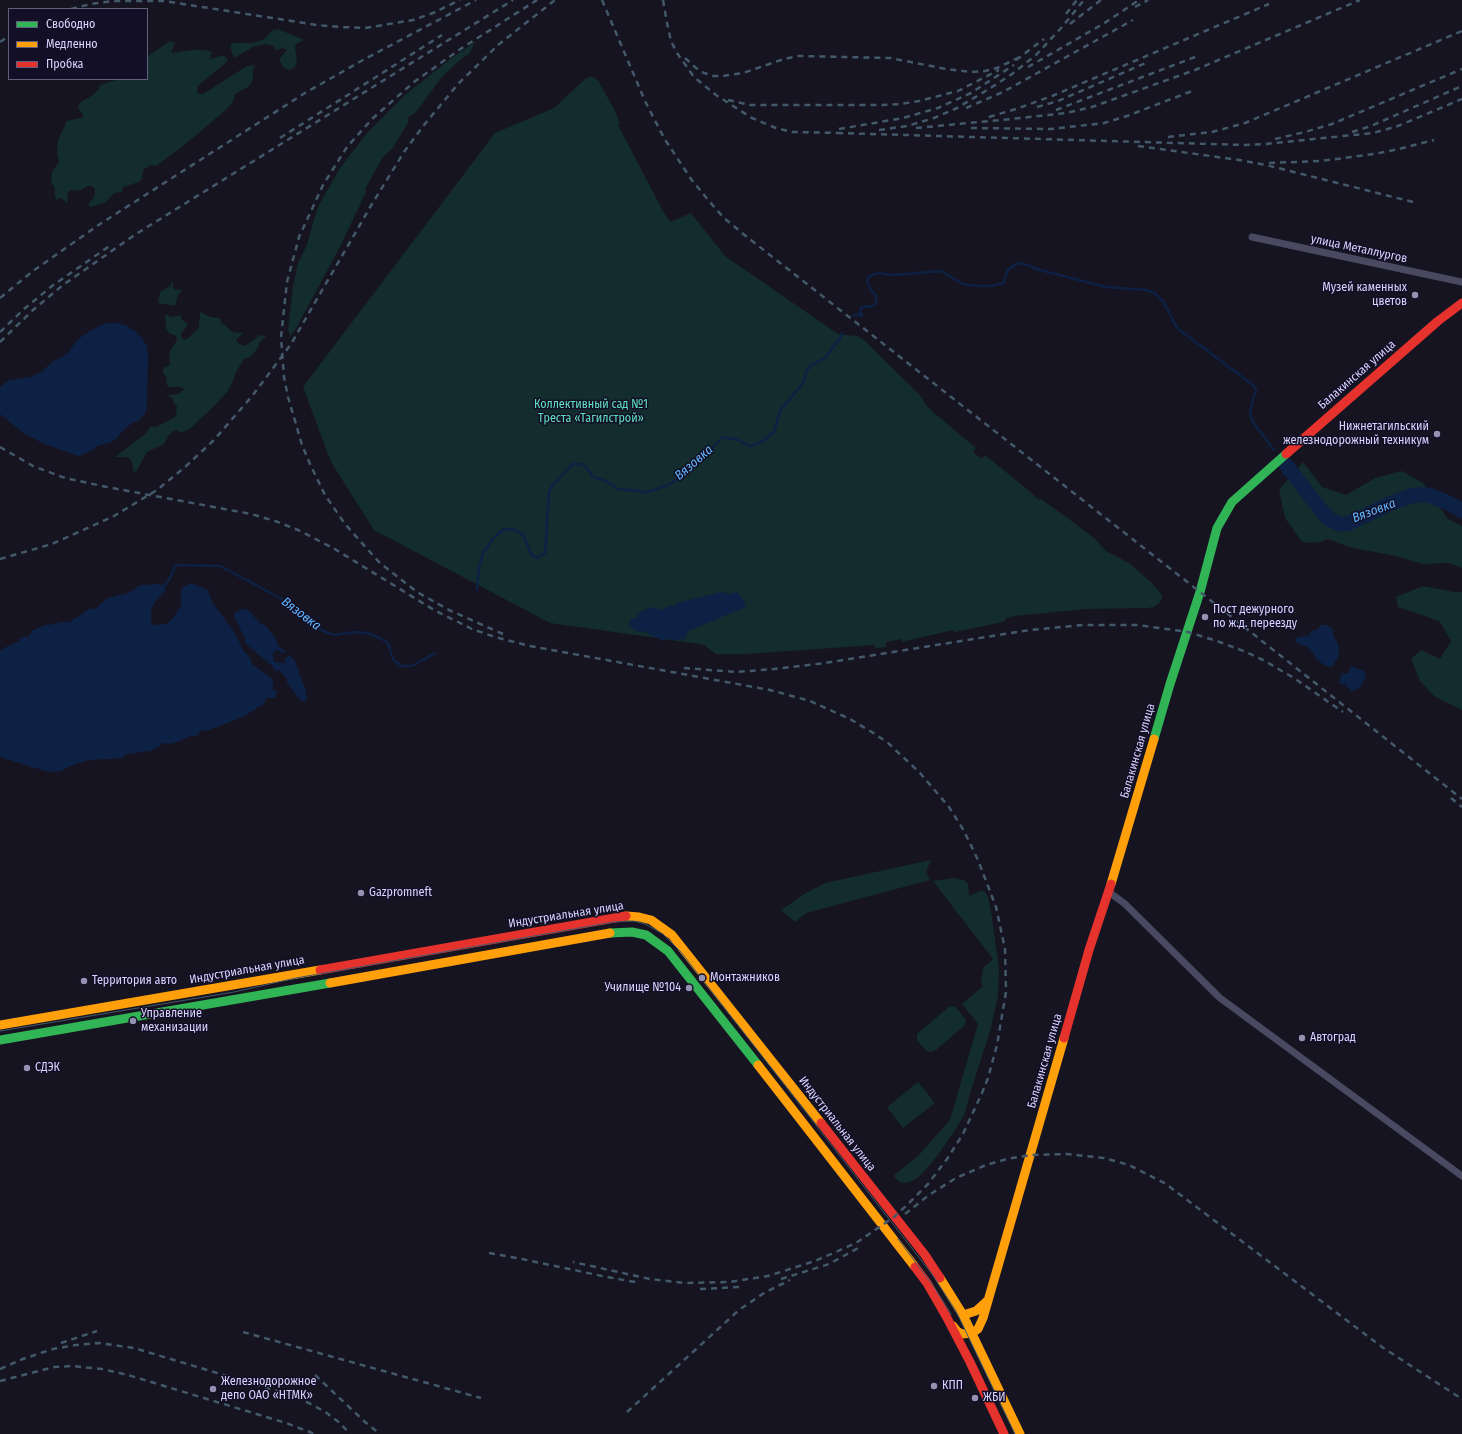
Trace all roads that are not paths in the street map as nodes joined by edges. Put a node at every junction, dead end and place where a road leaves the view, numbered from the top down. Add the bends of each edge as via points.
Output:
1 (1252, 237) dead end
2 (1462, 282) edge
3 (1462, 304) edge
4 (1109, 892) junction
5 (0, 1025) edge
6 (0, 1040) edge
7 (1462, 1176) edge
8 (987, 1301) junction
9 (963, 1315) junction
10 (946, 1316) junction
11 (972, 1333) junction
12 (1004, 1434) edge
13 (1020, 1434) edge

1 - 2 street, улица Металлургов
3 - 4 main road, Балакинская улица via 1432,326 1278,460 1226,511 1217,528
4 - 7 street via 1125,904 1220,998
4 - 8 main road, Балакинская улица
5 - 9 main road, Индустриальная улица via 623,916 644,918 672,935 699,968 925,1255
6 - 10 main road, Индустриальная улица via 610,933 632,932 646,935 668,951 685,971 906,1255 927,1283
8 - 9 main road via 976,1311
8 - 11 main road, Балакинская улица via 981,1323
9 - 11 main road, Индустриальная улица
10 - 11 main road via 959,1333
10 - 12 main road, Индустриальная улица
11 - 13 main road, Индустриальная улица

